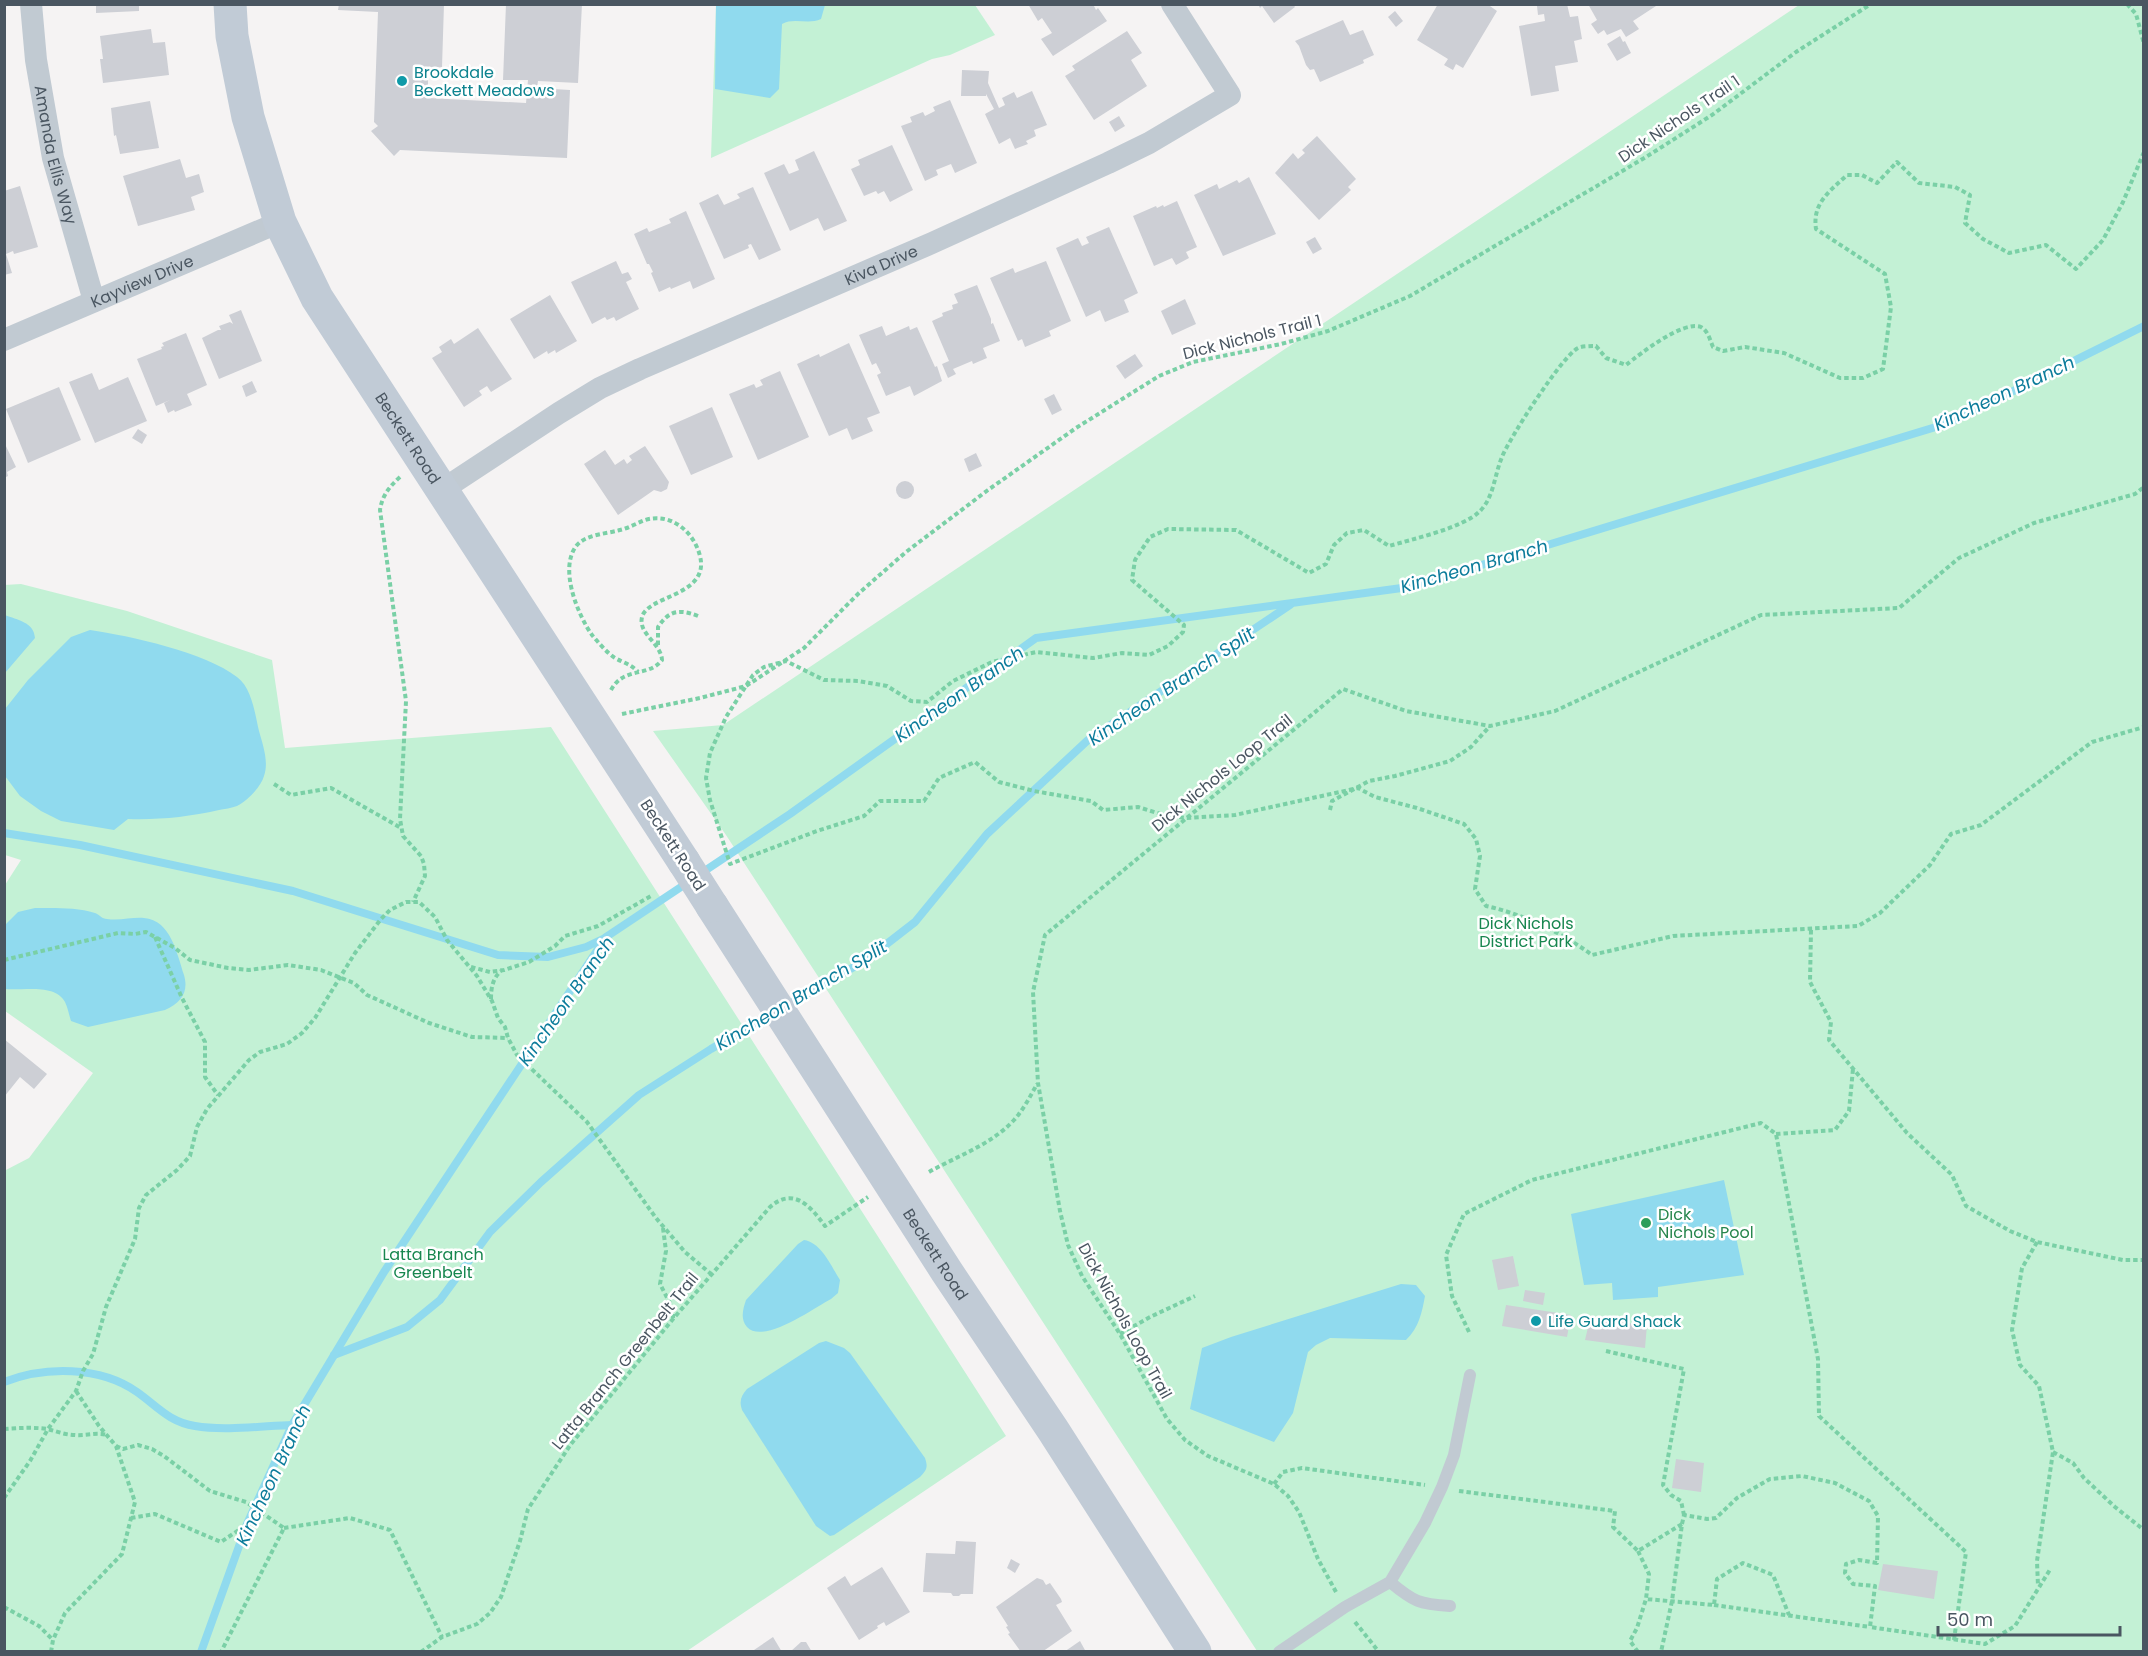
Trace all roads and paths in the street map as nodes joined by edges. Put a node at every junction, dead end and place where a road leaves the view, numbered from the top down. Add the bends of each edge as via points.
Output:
1 (31, 4) edge
2 (230, 4) edge
3 (1172, 4) edge
4 (1871, 4) edge
5 (2127, 4) edge
6 (2144, 44) edge
7 (2144, 152) edge
8 (280, 222) junction
9 (94, 302) junction
10 (4, 340) edge
11 (400, 477) dead end
12 (2144, 487) edge
13 (442, 490) junction
14 (698, 616) dead end
15 (658, 646) junction
16 (786, 661) junction
17 (638, 672) junction
18 (746, 686) junction
19 (611, 690) dead end
20 (622, 714) dead end
21 (1490, 726) junction
22 (2144, 727) edge
23 (274, 783) dead end
24 (1358, 788) junction
25 (1330, 810) dead end
26 (1186, 818) junction
27 (401, 828) junction
28 (651, 896) dead end
29 (413, 902) junction
30 (1811, 930) junction
31 (155, 936) junction
32 (4, 960) edge
33 (470, 967) junction
34 (502, 970) junction
35 (339, 976) junction
36 (492, 1001) junction
37 (508, 1038) junction
38 (1853, 1069) junction
39 (1038, 1083) junction
40 (218, 1095) junction
41 (1776, 1134) junction
42 (928, 1172) dead end
43 (868, 1197) dead end
44 (662, 1226) junction
45 (2037, 1242) junction
46 (2144, 1260) edge
47 (711, 1274) junction
48 (1195, 1296) dead end
49 (673, 1319) junction
50 (1469, 1332) dead end
51 (1120, 1334) junction
52 (1606, 1351) dead end
53 (1470, 1375) dead end
54 (76, 1391) junction
55 (4, 1429) edge
56 (48, 1429) junction
57 (108, 1435) junction
58 (117, 1446) junction
59 (2053, 1452) junction
60 (1274, 1484) junction
61 (1442, 1488) junction
62 (4, 1498) edge
63 (264, 1513) junction
64 (1684, 1515) junction
65 (131, 1518) junction
66 (1682, 1524) junction
67 (284, 1528) junction
68 (2144, 1530) edge
69 (1638, 1551) junction
70 (2051, 1568) dead end
71 (1390, 1581) junction
72 (2038, 1587) junction
73 (1336, 1592) dead end
74 (1646, 1599) junction
75 (1672, 1601) junction
76 (1714, 1605) junction
77 (1450, 1606) dead end
78 (4, 1607) edge
79 (1789, 1615) junction
80 (1354, 1620) dead end
81 (1870, 1627) junction
82 (442, 1638) junction
83 (53, 1640) junction
84 (1953, 1640) junction
85 (51, 1652) edge
86 (220, 1652) edge
87 (421, 1652) edge
88 (1195, 1652) edge
89 (1279, 1652) edge
90 (1379, 1652) edge
91 (1638, 1652) edge
92 (1661, 1652) edge

1 - 9 street, Amanda Ellis Way via 53,158
2 - 8 street, Beckett Road via 232,36 248,117
3 - 13 street, Kiva Drive via 1230,95 1108,163 600,388
4 - 16 path, Dick Nichols Trail 1 via 1796,52 1712,116 1410,296 1328,331 1192,362 1151,381 1076,428 906,552
5 - 6 path via 2136,14
7 - 16 path via 2103,240 2076,269 2046,245 2009,253 1983,239 1965,223 1970,195 1955,187 1919,183 1897,162 1877,183 1862,175 1847,175 1821,199 1816,229 1885,274 1891,307 1883,369 1863,378 1840,378 1784,353 1745,347 1723,351 1713,347 1707,331 1689,326 1649,347 1626,365 1606,358 1596,346 1577,348 1541,392 1502,456 1488,502 1478,514 1458,524 1389,546 1364,530 1347,533 1334,545 1326,564 1309,573 1236,530 1168,529 1150,537 1135,560 1132,580 1184,625 1183,632 1168,646 1149,655 1122,653 1093,658 1036,652 978,667 927,702 911,700 887,686 824,680
8 - 9 street, Kayview Drive
8 - 13 street, Beckett Road via 317,298
9 - 10 street, Kayview Drive
11 - 27 path via 381,501 380,510 406,701
12 - 21 path, Dick Nichols Loop Trail via 2135,494 2034,523 1959,558 1899,608 1761,615 1555,711
13 - 88 street, Beckett Road, bridge
14 - 15 path via 676,611 669,614 658,627
15 - 17 path via 662,660 652,669
15 - 17 path via 645,631 642,617 645,610 675,595 698,576 702,567 700,554 690,534 674,522 647,519 578,544 570,567 577,608 593,636 614,657
16 - 18 path, Dick Nichols Trail 1
17 - 19 path via 620,678
18 - 20 path, Dick Nichols Trail 1
18 - 26 path via 710,753 706,778 730,864 864,816 880,801 924,801 939,778 975,762 999,782 1034,792 1090,801 1103,810 1137,807
21 - 24 path via 1471,747 1450,761 1369,780
21 - 26 path, Dick Nichols Loop Trail via 1406,711 1343,689
22 - 30 path via 2092,742 1981,825 1951,834 1930,866 1880,913 1858,926
23 - 27 path via 291,795 331,789
24 - 25 path via 1332,801
24 - 26 path via 1235,815
24 - 30 path via 1375,797 1464,824 1476,839 1480,856 1475,889 1486,906 1513,912 1592,955 1673,936
26 - 39 path, Dick Nichols Loop Trail via 1045,935 1033,992
27 - 29 path via 424,864 425,876
28 - 34 path via 598,926 565,936 529,962
29 - 33 path via 420,902 435,917 447,940
29 - 35 path via 390,910
30 - 38 path via 1810,982 1831,1022 1829,1040
31 - 32 path via 146,932 118,933
31 - 35 path via 190,960 249,970 288,965
31 - 40 path via 205,1042 205,1077
33 - 34 path via 490,972
33 - 36 path
34 - 36 path via 492,985
35 - 37 path via 367,995 429,1023 472,1037
35 - 40 path via 302,1034 249,1060
36 - 37 path
37 - 44 path via 517,1055 587,1122
38 - 41 path via 1849,1111 1835,1130
38 - 45 path via 1907,1133 1952,1175 1966,1206
39 - 42 path via 1019,1113 1000,1133
39 - 51 path, Dick Nichols Loop Trail via 1068,1245 1082,1276
40 - 54 path via 197,1127 190,1156 146,1195 139,1208 135,1239
41 - 50 path via 1761,1123 1532,1180 1464,1215 1446,1255 1452,1296
41 - 84 path via 1818,1359 1819,1416 1966,1552
43 - 47 path, Latta Branch Greenbelt Trail via 825,1226 803,1202 777,1202
44 - 47 path
44 - 49 path via 666,1251 660,1284 673,1310
45 - 46 path via 2123,1260
45 - 59 path via 2022,1268 2012,1330 2020,1365 2039,1386
47 - 49 path, Latta Branch Greenbelt Trail
48 - 51 path
49 - 82 path, Latta Branch Greenbelt Trail via 571,1444 528,1509 501,1597 490,1613 477,1624
51 - 60 path, Dick Nichols Loop Trail via 1167,1419 1185,1440 1208,1456
52 - 64 path via 1684,1369 1664,1485 1671,1496 1681,1501
53 - 61 lane via 1454,1455
54 - 56 path
54 - 57 path
55 - 56 path
56 - 57 path via 69,1435
56 - 62 path
57 - 58 path
58 - 63 path via 152,1449 210,1491 246,1502
58 - 65 path via 135,1502
59 - 68 path via 2073,1463 2091,1485
59 - 72 path via 2037,1561
60 - 61 path via 1283,1472 1302,1468
60 - 73 path, Dick Nichols Loop Trail via 1299,1512
61 - 69 path via 1615,1511 1613,1527
61 - 71 lane
63 - 65 path via 221,1542 155,1514
63 - 67 path
64 - 66 path
64 - 81 path via 1716,1518 1737,1498 1770,1479 1802,1476 1835,1483 1869,1501 1878,1516 1877,1563 1846,1563 1845,1573 1853,1584 1875,1586
65 - 83 path via 122,1554 65,1613
66 - 69 path
66 - 75 path
67 - 82 path via 350,1518 390,1530
67 - 86 path
69 - 74 path via 1649,1574
70 - 72 path
71 - 77 lane via 1416,1602
71 - 89 lane
72 - 84 path via 2015,1626 1985,1644
74 - 75 path
74 - 91 path via 1630,1641
75 - 76 path
75 - 92 path
76 - 79 path
76 - 79 path via 1717,1579 1743,1563 1773,1575
78 - 83 path via 39,1626
79 - 81 path
80 - 90 path
81 - 84 path
82 - 87 path, Latta Branch Greenbelt Trail
83 - 85 path

